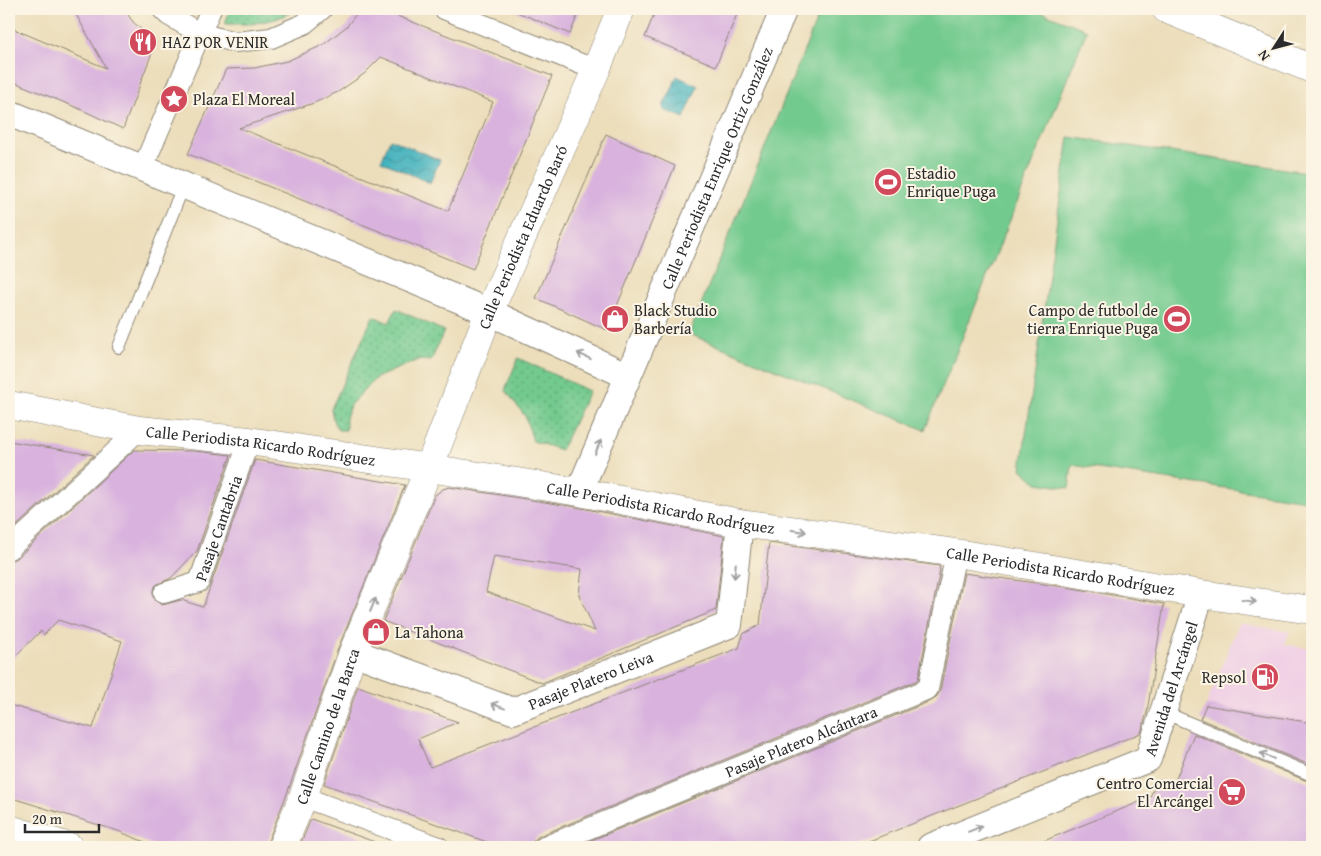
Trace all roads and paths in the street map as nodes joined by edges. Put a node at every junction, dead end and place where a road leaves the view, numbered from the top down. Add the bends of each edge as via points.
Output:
1 (162, 9) edge
2 (211, 9) edge
3 (322, 9) edge
4 (444, 9) edge
5 (621, 9) edge
6 (784, 9) edge
7 (1166, 9) edge
8 (201, 34) junction
9 (1312, 69) edge
10 (596, 70) junction
11 (9, 113) edge
12 (143, 167) junction
13 (184, 184) junction
14 (489, 312) junction
15 (119, 347) dead end
16 (628, 376) junction
17 (9, 405) edge
18 (138, 430) junction
19 (249, 441) junction
20 (429, 468) junction
21 (579, 492) junction
22 (740, 523) junction
23 (9, 549) edge
24 (956, 552) junction
25 (164, 593) dead end
26 (1201, 594) junction
27 (1312, 610) edge
28 (353, 652) junction
29 (1163, 712) junction
30 (1312, 775) edge
31 (303, 796) junction
32 (9, 829) edge
33 (69, 847) edge
34 (282, 847) edge
35 (439, 847) edge
36 (544, 847) edge
37 (930, 847) edge

1 - 8 street
2 - 8 street
3 - 8 street via 304,24 271,38 236,42
4 - 10 street
5 - 10 street, Calle Periodista Eduardo Baró
6 - 16 street, Calle Periodista Enrique Ortiz González
7 - 9 street
8 - 12 street
10 - 14 street, Calle Periodista Eduardo Baró
11 - 12 street
12 - 13 street
13 - 14 street
13 - 15 lane
16 -> 14 street
14 - 20 street, Calle Periodista Eduardo Baró
21 -> 16 street, Calle Periodista Enrique Ortiz González
17 - 18 street, Calle Periodista Ricardo Rodríguez
18 - 19 street, Calle Periodista Ricardo Rodríguez
18 - 23 street
19 - 20 street, Calle Periodista Ricardo Rodríguez
19 - 25 street, Pasaje Cantabria via 199,582
20 - 21 street, Calle Periodista Ricardo Rodríguez
28 -> 20 street, Calle Camino de la Barca
21 - 22 street, Calle Periodista Ricardo Rodríguez
22 -> 24 street, Calle Periodista Ricardo Rodríguez
22 -> 28 street, Pasaje Platero Leiva via 730,625 513,711
24 - 26 street, Calle Periodista Ricardo Rodríguez
24 - 36 street, Pasaje Platero Alcántara via 928,689
26 -> 27 street, Calle Periodista Ricardo Rodríguez
26 - 29 street, Avenida del Arcángel
28 - 31 street, Calle Camino de la Barca
30 -> 29 lane
37 -> 29 street, Avenida del Arcángel via 1148,759
31 - 34 street, Calle Camino de la Barca
31 - 35 street
32 - 33 street

